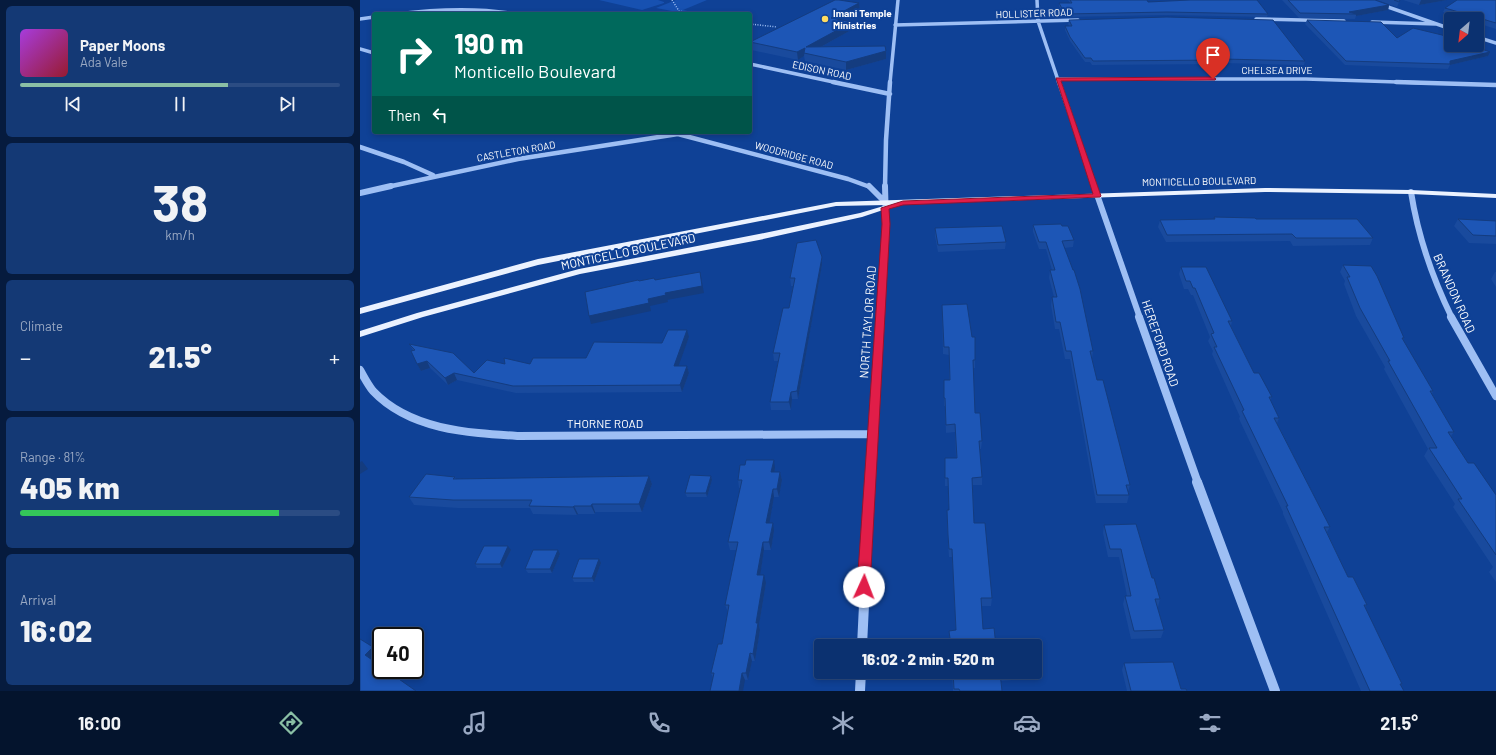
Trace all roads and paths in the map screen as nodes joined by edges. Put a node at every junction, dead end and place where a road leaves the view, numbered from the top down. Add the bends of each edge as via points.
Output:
1 (672, 0) edge
2 (898, 0) edge
3 (1037, 0) edge
4 (1368, 0) edge
5 (410, 12) edge
6 (506, 12) edge
7 (684, 12) edge
8 (372, 17) edge
9 (360, 19) edge
10 (1252, 19) edge
11 (1082, 20) edge
12 (1038, 21) junction
13 (1352, 22) edge
14 (1366, 22) edge
15 (752, 24) edge
16 (1436, 24) junction
17 (895, 25) junction
18 (1444, 27) edge
19 (777, 28) edge
20 (1484, 39) edge
21 (1496, 43) edge
22 (360, 49) edge
23 (372, 52) edge
24 (752, 64) edge
25 (1058, 79) junction
26 (1496, 85) edge
27 (890, 94) junction
28 (678, 134) joint
29 (360, 147) edge
30 (434, 175) junction
31 (1411, 192) junction
32 (360, 193) edge
33 (1098, 196) junction
34 (1496, 196) edge
35 (885, 205) junction
36 (360, 311) edge
37 (360, 334) edge
38 (360, 370) edge
39 (1496, 396) edge
40 (873, 434) junction
41 (862, 639) edge
42 (861, 679) edge
43 (860, 691) edge
44 (1275, 691) edge

1 - 7 path via 679,11
2 - 17 street, NORTH TAYLOR ROAD
3 - 12 street, HEREFORD ROAD
4 - 16 street
5 - 6 street via 470,8
8 - 9 street
10 - 13 street
11 - 12 street, HOLLISTER ROAD
12 - 17 street, HOLLISTER ROAD
12 - 25 street, HEREFORD ROAD
14 - 16 street
15 - 19 path
16 - 18 street
17 - 27 street, NORTH TAYLOR ROAD
20 - 21 street
22 - 23 street
24 - 27 street, EDISON ROAD
25 - 26 street, CHELSEA DRIVE via 1306,79
25 - 33 street, HEREFORD ROAD
27 - 35 street, NORTH TAYLOR ROAD
28 - 30 street, CASTLETON ROAD via 582,148
28 - 35 street, WOODRIDGE ROAD via 868,185
29 - 30 street
30 - 32 street, CASTLETON ROAD
31 - 33 main road, MONTICELLO BOULEVARD via 1265,190
31 - 34 main road, MONTICELLO BOULEVARD
31 - 39 street, BRANDON ROAD via 1424,251 1438,288 1453,321
33 - 35 main road, MONTICELLO BOULEVARD
33 - 44 street, HEREFORD ROAD via 1227,569
35 - 36 main road, MONTICELLO BOULEVARD via 836,204 546,260
35 - 37 main road, MONTICELLO BOULEVARD via 759,237 579,272
35 - 40 street, NORTH TAYLOR ROAD
38 - 40 street, THORNE ROAD via 373,390 388,405 437,427 464,432 519,436
40 - 41 street, NORTH TAYLOR ROAD
42 - 43 street

